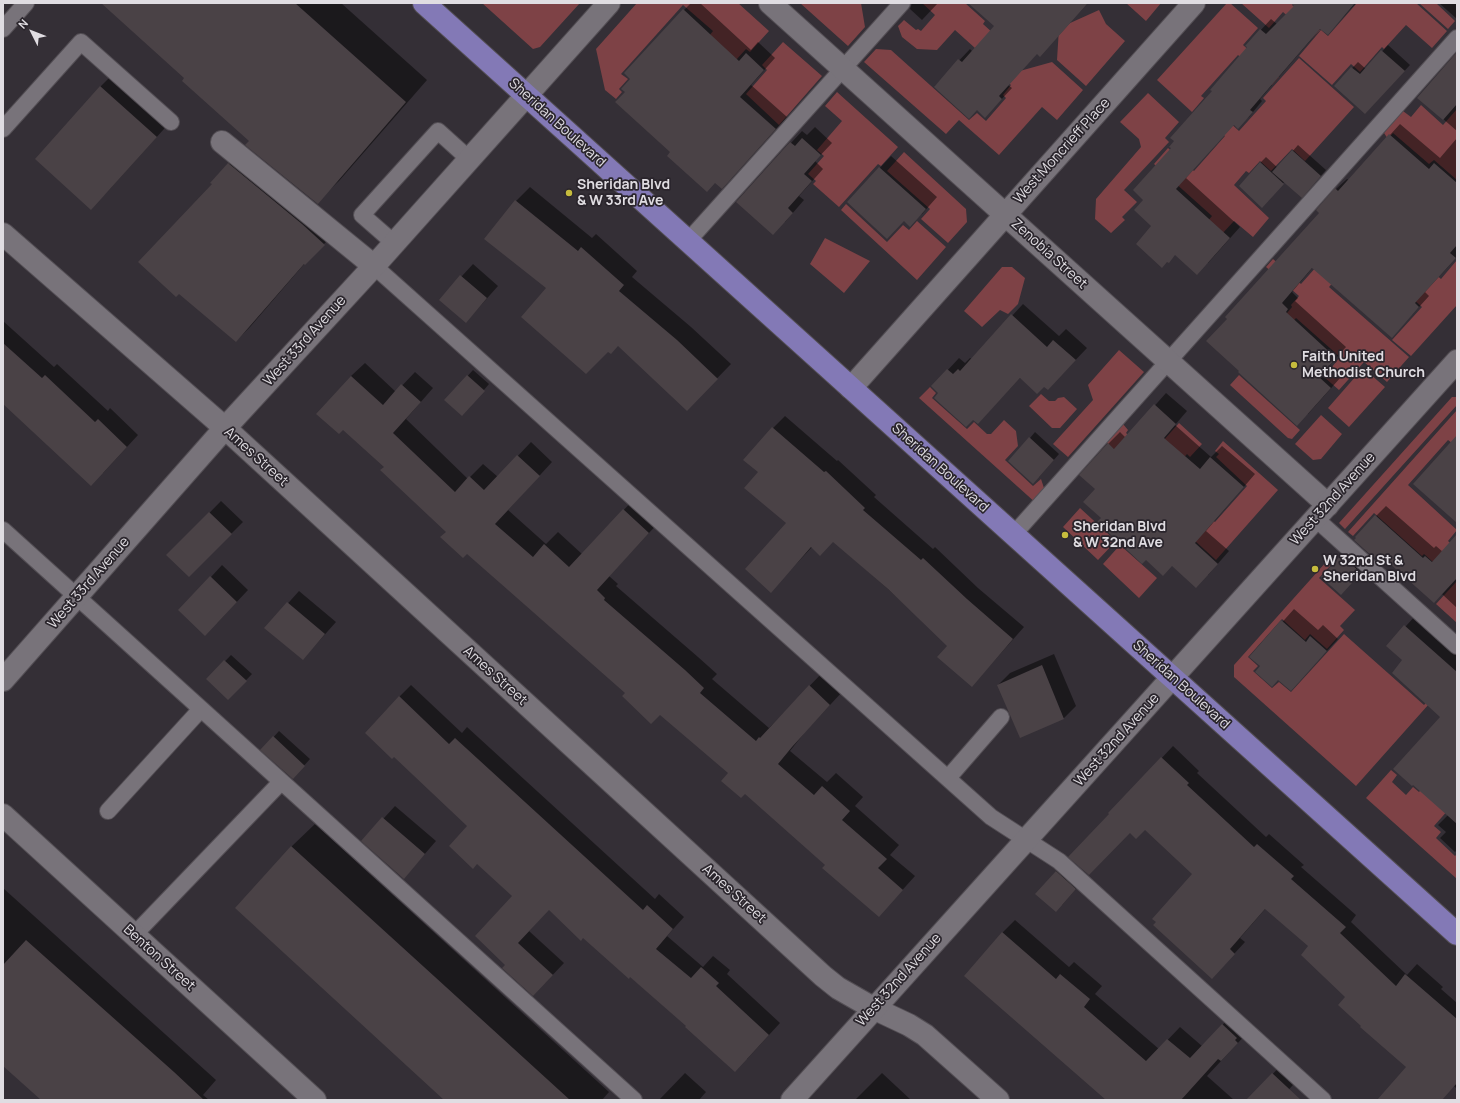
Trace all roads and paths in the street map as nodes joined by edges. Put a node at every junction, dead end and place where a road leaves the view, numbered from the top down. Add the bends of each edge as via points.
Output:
1 (26, 3) edge
2 (424, 3) edge
3 (609, 3) edge
4 (770, 3) edge
5 (902, 3) edge
6 (1194, 3) edge
7 (3, 29) edge
8 (1457, 38) edge
9 (843, 69) junction
10 (526, 95) junction
11 (171, 122) dead end
12 (3, 129) edge
13 (222, 142) dead end
14 (469, 159) junction
15 (1005, 214) junction
16 (3, 234) edge
17 (688, 241) junction
18 (394, 243) junction
19 (374, 266) junction
20 (1169, 361) junction
21 (1457, 361) edge
22 (851, 388) junction
23 (224, 428) junction
24 (1322, 512) junction
25 (3, 530) edge
26 (1014, 534) junction
27 (77, 598) junction
28 (1457, 646) edge
29 (1173, 678) junction
30 (3, 680) edge
31 (201, 709) junction
32 (1001, 716) dead end
33 (948, 778) junction
34 (281, 782) junction
35 (108, 811) dead end
36 (3, 815) edge
37 (1027, 840) junction
38 (1457, 934) edge
39 (134, 935) junction
40 (873, 1008) junction
41 (315, 1100) edge
42 (634, 1100) edge
43 (792, 1100) edge
44 (998, 1100) edge
45 (1323, 1100) edge

1 - 7 lane
2 - 10 main road, Sheridan Boulevard
3 - 10 street, West 33rd Avenue
4 - 9 street, Zenobia Street
5 - 9 lane
6 - 15 street, West Moncrieff Place
8 - 20 lane
9 - 15 street, Zenobia Street
9 - 17 lane
10 - 14 street, West 33rd Avenue
10 - 17 main road, Sheridan Boulevard
11 - 12 lane via 82,42
13 - 19 street
14 - 18 street, West 33rd Avenue
14 - 18 lane via 438,131 362,215
15 - 20 street, Zenobia Street
15 - 22 street, West Moncrieff Place
16 - 23 street, Ames Street
17 - 22 main road, Sheridan Boulevard
18 - 19 street, West 33rd Avenue
19 - 23 street, West 33rd Avenue
19 - 33 lane
20 - 24 street, Zenobia Street
20 - 26 lane
21 - 24 street, West 32nd Avenue
22 - 26 main road, Sheridan Boulevard
23 - 27 street, West 33rd Avenue
23 - 40 street, Ames Street via 822,976
24 - 28 lane
24 - 29 street, West 32nd Avenue
25 - 27 lane
26 - 29 main road, Sheridan Boulevard
27 - 30 street, West 33rd Avenue
27 - 31 lane
29 - 37 street, West 32nd Avenue
29 - 38 main road, Sheridan Boulevard
31 - 34 lane
31 - 35 lane
32 - 33 lane
33 - 37 lane via 991,817
34 - 39 lane
34 - 42 lane
36 - 39 street, Benton Street
37 - 40 street, West 32nd Avenue
37 - 45 lane via 1059,861
39 - 41 street, Benton Street
40 - 43 street, West 32nd Avenue
40 - 44 street, Ames Street via 925,1035

